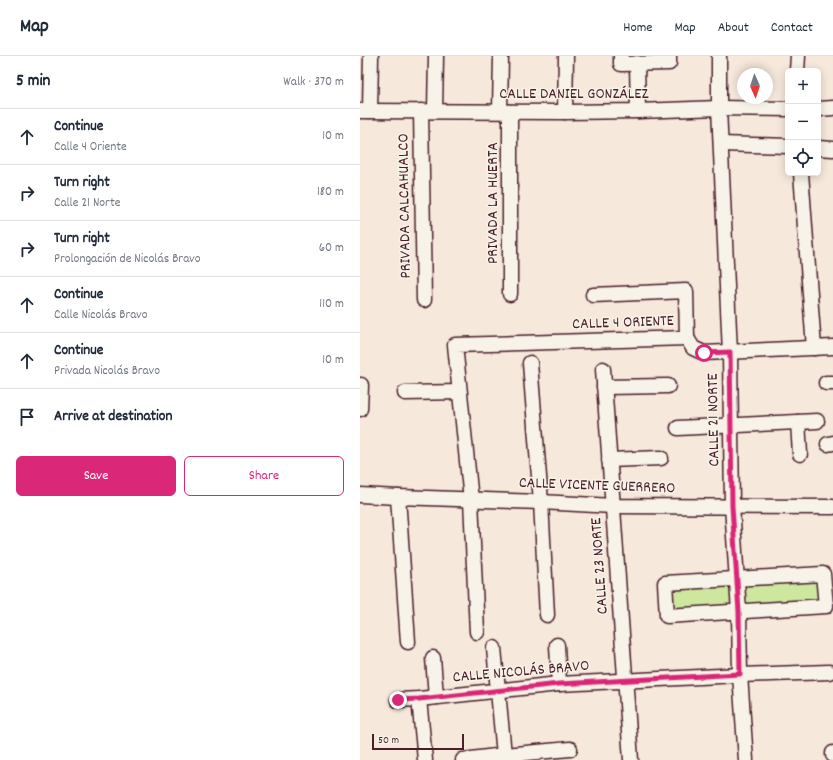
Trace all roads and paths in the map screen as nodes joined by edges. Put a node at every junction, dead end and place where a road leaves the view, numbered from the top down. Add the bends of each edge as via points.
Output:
1 (371, 56) edge
2 (436, 56) edge
3 (501, 56) edge
4 (566, 56) edge
5 (621, 56) edge
6 (669, 56) edge
7 (718, 56) edge
8 (798, 56) edge
9 (638, 63) junction
10 (798, 68) edge
11 (719, 108) junction
12 (833, 108) edge
13 (785, 109) edge
14 (821, 109) edge
15 (365, 111) edge
16 (421, 111) junction
17 (436, 111) junction
18 (638, 111) junction
19 (505, 112) junction
20 (565, 112) junction
21 (721, 144) junction
22 (785, 146) edge
23 (821, 148) edge
24 (833, 150) edge
25 (801, 176) edge
26 (510, 294) dead end
27 (593, 295) dead end
28 (424, 300) dead end
29 (687, 338) junction
30 (833, 347) edge
31 (814, 348) junction
32 (730, 352) junction
33 (530, 363) dead end
34 (603, 368) dead end
35 (361, 385) dead end
36 (668, 386) dead end
37 (604, 387) junction
38 (459, 392) junction
39 (405, 393) dead end
40 (360, 409) edge
41 (817, 421) dead end
42 (798, 422) junction
43 (732, 426) junction
44 (678, 428) dead end
45 (800, 454) dead end
46 (661, 458) dead end
47 (609, 460) junction
48 (360, 495) edge
49 (398, 498) junction
50 (471, 500) junction
51 (541, 502) junction
52 (613, 506) junction
53 (732, 506) junction
54 (833, 506) edge
55 (736, 578) junction
56 (739, 612) junction
57 (547, 615) dead end
58 (478, 632) dead end
59 (408, 642) dead end
60 (557, 645) dead end
61 (494, 648) dead end
62 (433, 658) dead end
63 (829, 672) dead end
64 (740, 674) junction
65 (626, 680) junction
66 (559, 684) junction
67 (498, 690) junction
68 (436, 697) junction
69 (419, 699) junction
70 (398, 700) dead end
71 (570, 749) dead end
72 (504, 755) junction
73 (425, 760) edge
74 (463, 760) edge
75 (631, 760) edge
76 (746, 760) edge

1 - 15 street
2 - 17 street
3 - 19 street, PRIVADA LA HUERTA
4 - 20 street
5 - 9 street via 621,64
6 - 9 street via 669,63
7 - 11 street, CALLE 21 NORTE
8 - 10 street
9 - 18 street
11 - 13 street, CALLE DANIEL GONZÁLEZ
11 - 18 street, CALLE DANIEL GONZÁLEZ
11 - 21 street, CALLE 21 NORTE
12 - 14 street
15 - 16 street, CALLE DANIEL GONZÁLEZ
16 - 17 street, CALLE DANIEL GONZÁLEZ
16 - 28 street, PRIVADA CALCAHUALCO
17 - 19 street, CALLE DANIEL GONZÁLEZ
18 - 20 street, CALLE DANIEL GONZÁLEZ
19 - 20 street, CALLE DANIEL GONZÁLEZ
19 - 26 street, PRIVADA LA HUERTA
21 - 22 street
21 - 32 street, CALLE 21 NORTE
23 - 24 street
25 - 31 street
27 - 29 street via 686,292
29 - 32 street, CALLE 4 ORIENTE via 693,348 704,353
29 - 38 street, CALLE 4 ORIENTE via 455,345
30 - 31 street, CALLE 4 ORIENTE
31 - 32 street, CALLE 4 ORIENTE
32 - 43 street, CALLE 21 NORTE
33 - 51 street
34 - 37 street, CALLE 23 NORTE
35 - 40 street
36 - 37 street
37 - 47 street, CALLE 23 NORTE
38 - 39 street
38 - 50 street
41 - 42 street
42 - 43 street
42 - 45 street
43 - 44 street
43 - 53 street, CALLE 21 NORTE
46 - 47 street
47 - 52 street, CALLE 23 NORTE
48 - 49 street, CALLE VICENTE GUERRERO
49 - 50 street, CALLE VICENTE GUERRERO
49 - 59 street
50 - 51 street, CALLE VICENTE GUERRERO
50 - 58 street
51 - 52 street, CALLE VICENTE GUERRERO
51 - 57 street
52 - 53 street, CALLE VICENTE GUERRERO
52 - 65 street, CALLE 23 NORTE
53 - 54 street, CALLE VICENTE GUERRERO
53 - 55 street, CALLE 21 NORTE
55 - 56 street, CALLE 21 NORTE
55 - 56 street via 665,583 667,616
55 - 56 street via 823,574 826,606
56 - 64 street, CALLE 21 NORTE
60 - 66 street
61 - 67 street
62 - 68 street
63 - 64 street, CALLE NICOLÁS BRAVO
64 - 65 street, CALLE NICOLÁS BRAVO
64 - 76 street, CALLE 21 NORTE
65 - 66 street, CALLE NICOLÁS BRAVO
65 - 75 street, CALLE 23 NORTE
66 - 67 street, CALLE NICOLÁS BRAVO
67 - 68 street, CALLE NICOLÁS BRAVO
67 - 72 street
68 - 69 street, CALLE NICOLÁS BRAVO
69 - 70 street, CALLE NICOLÁS BRAVO
69 - 73 street
71 - 72 street
72 - 74 street

